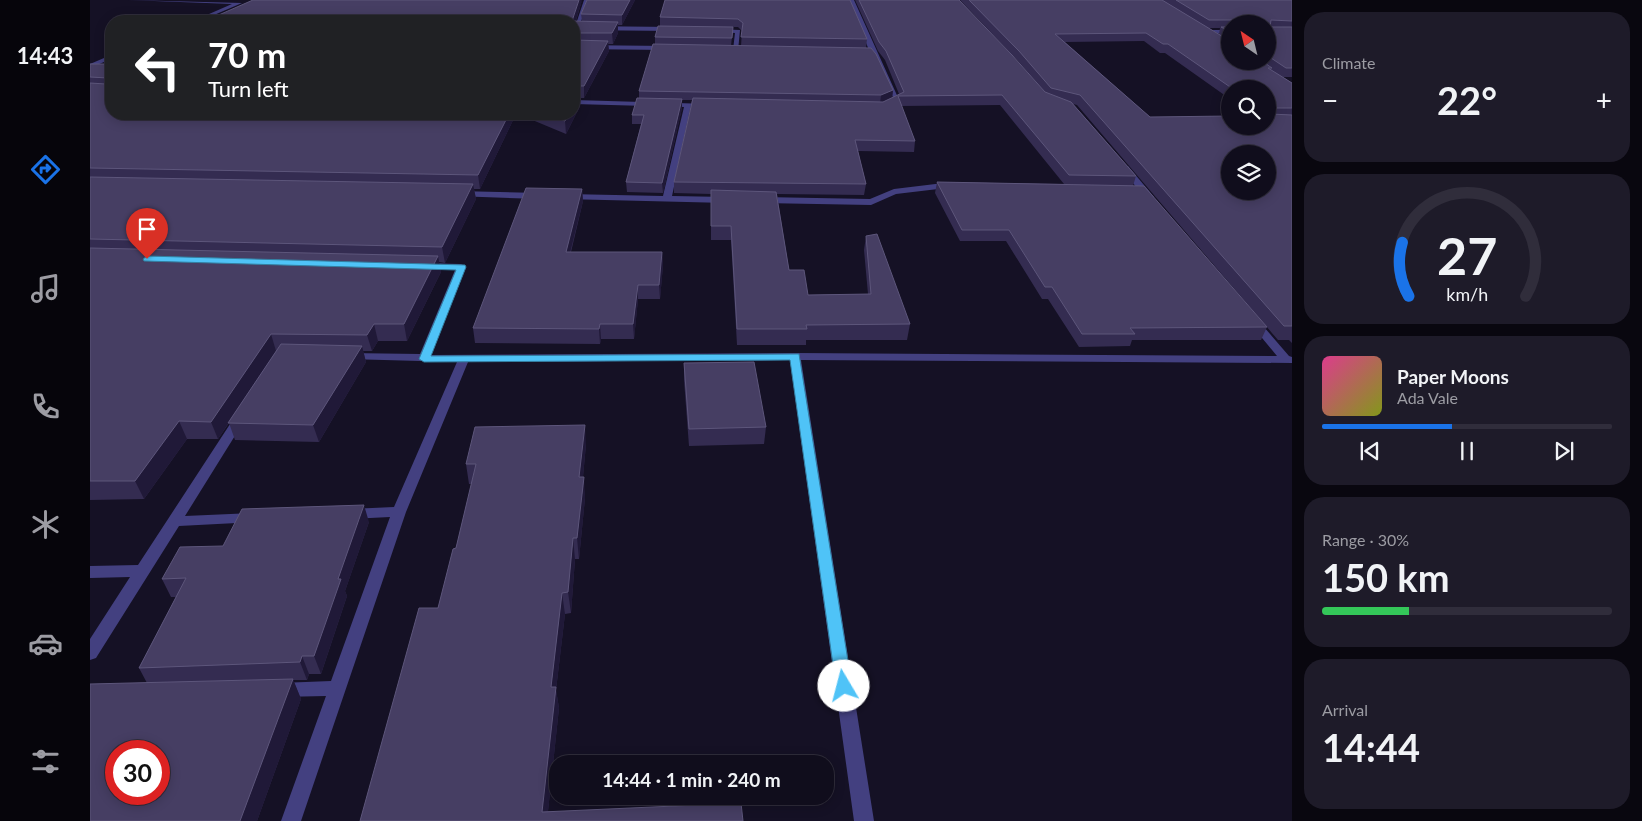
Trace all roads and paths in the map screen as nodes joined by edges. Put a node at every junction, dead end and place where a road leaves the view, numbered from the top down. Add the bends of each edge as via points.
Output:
1 (131, 0) edge
2 (246, 0) edge
3 (587, 0) edge
4 (850, 0) edge
5 (239, 3) junction
6 (210, 15) edge
7 (580, 16) edge
8 (580, 28) edge
9 (1199, 28) edge
10 (680, 29) edge
11 (706, 30) edge
12 (1206, 32) junction
13 (1221, 32) edge
14 (1214, 37) edge
15 (580, 47) edge
16 (679, 49) edge
17 (727, 50) edge
18 (736, 50) junction
19 (746, 50) edge
20 (863, 51) edge
21 (873, 52) junction
22 (105, 60) edge
23 (90, 66) edge
24 (580, 102) edge
25 (688, 104) junction
26 (714, 105) edge
27 (881, 108) edge
28 (1122, 164) edge
29 (961, 185) edge
30 (1136, 192) edge
31 (1146, 192) junction
32 (449, 194) edge
33 (548, 196) edge
34 (558, 196) edge
35 (667, 199) junction
36 (735, 200) edge
37 (754, 200) edge
38 (1158, 208) edge
39 (414, 266) edge
40 (1247, 314) edge
41 (339, 356) edge
42 (795, 356) junction
43 (424, 359) junction
44 (464, 360) junction
45 (1289, 360) edge
46 (249, 404) edge
47 (399, 512) junction
48 (340, 514) edge
49 (271, 517) edge
50 (173, 521) junction
51 (141, 571) junction
52 (90, 572) edge
53 (90, 653) edge
54 (336, 688) junction
55 (267, 690) edge
56 (291, 821) edge
57 (864, 821) edge

1 - 5 street
2 - 5 street
3 - 7 street
4 - 21 street
5 - 6 street
8 - 10 street
9 - 12 street
11 - 18 street via 738,31
12 - 13 street
12 - 14 street
15 - 16 street
17 - 18 street
18 - 19 street
20 - 21 street
21 - 27 street via 898,101
22 - 23 street
24 - 25 street
25 - 26 street
25 - 35 street
28 - 31 street
29 - 37 street via 894,192 871,202
30 - 31 street
31 - 38 street
32 - 33 street
34 - 35 street
35 - 36 street
39 - 43 street via 461,267
40 - 45 street
41 - 43 street
42 - 44 street
42 - 45 street
42 - 57 street
43 - 44 street
44 - 47 street
46 - 50 street
47 - 48 street
47 - 54 street
49 - 50 street
50 - 51 street
51 - 52 street
51 - 53 street
54 - 55 street
54 - 56 street

